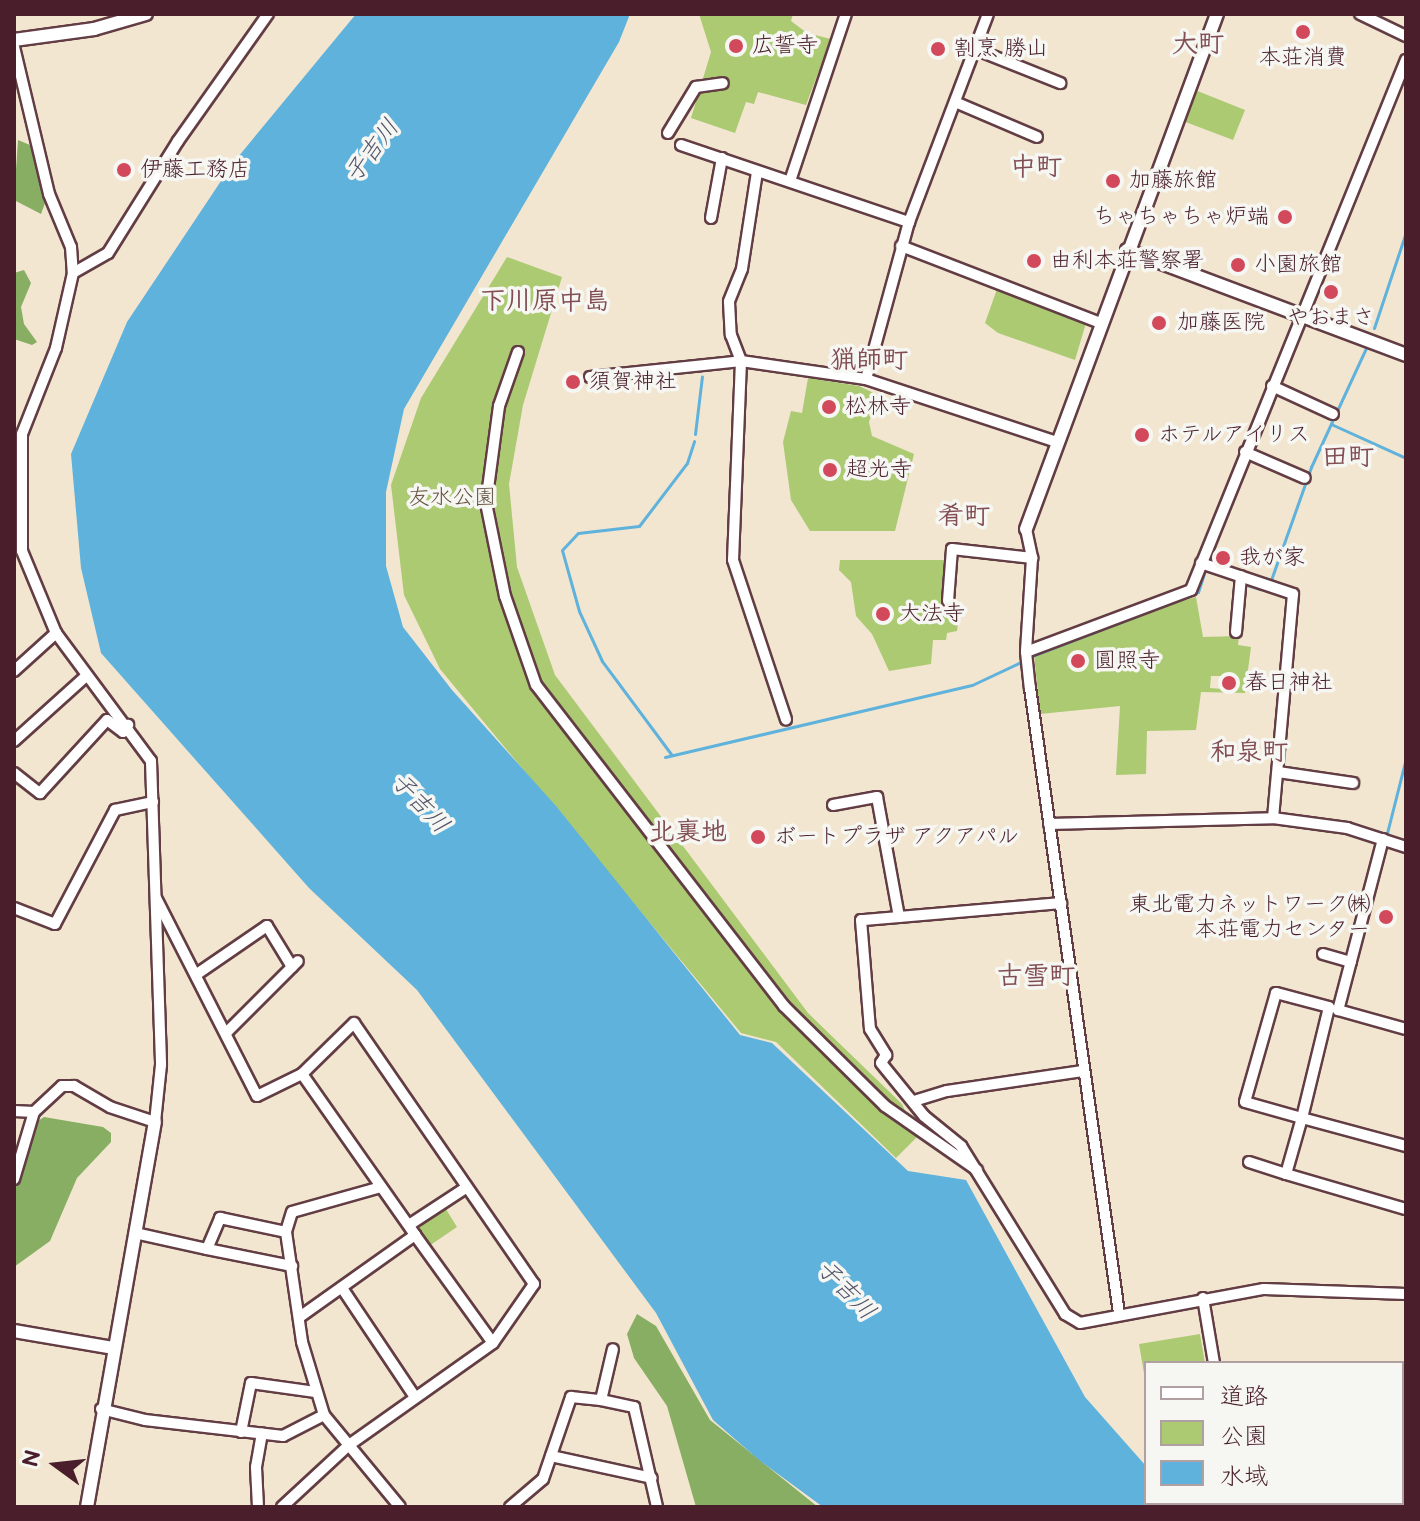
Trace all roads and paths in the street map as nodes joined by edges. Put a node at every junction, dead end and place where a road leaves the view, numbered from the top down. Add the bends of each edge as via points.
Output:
1 (146, 14) edge
2 (268, 14) edge
3 (846, 14) edge
4 (988, 14) edge
5 (1217, 14) edge
6 (1360, 14) edge
7 (1406, 36) edge
8 (14, 40) edge
9 (14, 47) edge
10 (975, 49) junction
11 (1406, 60) edge
12 (723, 83) dead end
13 (1060, 83) dead end
14 (955, 102) junction
15 (668, 133) dead end
16 (1037, 137) dead end
17 (681, 145) dead end
18 (722, 158) junction
19 (757, 172) junction
20 (790, 181) junction
21 (711, 218) dead end
22 (909, 222) junction
23 (901, 246) junction
24 (1127, 250) junction
25 (73, 273) junction
26 (1302, 313) junction
27 (1101, 323) junction
28 (518, 352) dead end
29 (1406, 355) edge
30 (741, 361) junction
31 (590, 377) dead end
32 (866, 379) junction
33 (1272, 386) junction
34 (1333, 414) dead end
35 (1056, 442) junction
36 (1245, 452) junction
37 (1305, 478) dead end
38 (1026, 529) joint
39 (18, 552) edge
40 (1032, 558) junction
41 (1201, 563) junction
42 (1241, 576) junction
43 (948, 601) dead end
44 (1236, 632) dead end
45 (56, 633) junction
46 (1026, 652) junction
47 (14, 671) edge
48 (85, 677) junction
49 (786, 719) dead end
50 (128, 725) junction
51 (14, 741) edge
52 (1278, 772) junction
53 (14, 773) edge
54 (1353, 783) dead end
55 (153, 802) junction
56 (833, 805) dead end
57 (1273, 818) junction
58 (1049, 824) junction
59 (1383, 839) junction
60 (1406, 847) edge
61 (154, 896) junction
62 (1061, 903) junction
63 (14, 908) edge
64 (899, 917) junction
65 (1323, 954) dead end
66 (1351, 962) junction
67 (197, 974) junction
68 (1406, 1029) edge
69 (227, 1032) junction
70 (1083, 1071) junction
71 (302, 1074) junction
72 (914, 1101) junction
73 (14, 1111) edge
74 (34, 1112) junction
75 (1302, 1118) junction
76 (155, 1122) junction
77 (1406, 1146) edge
78 (1249, 1162) dead end
79 (977, 1170) junction
80 (1286, 1174) junction
81 (14, 1179) edge
82 (381, 1187) junction
83 (467, 1187) junction
84 (1406, 1209) edge
85 (409, 1225) junction
86 (286, 1232) junction
87 (135, 1233) junction
88 (415, 1235) junction
89 (207, 1249) junction
90 (292, 1266) junction
91 (342, 1288) junction
92 (1406, 1294) edge
93 (1203, 1298) junction
94 (1119, 1313) junction
95 (301, 1316) junction
96 (14, 1331) edge
97 (493, 1343) junction
98 (113, 1348) junction
99 (613, 1349) dead end
100 (1214, 1361) edge
101 (315, 1392) junction
102 (415, 1397) junction
103 (601, 1400) junction
104 (101, 1409) junction
105 (324, 1415) junction
106 (241, 1432) junction
107 (262, 1434) junction
108 (1406, 1435) edge
109 (349, 1445) junction
110 (1406, 1451) edge
111 (551, 1456) junction
112 (652, 1478) junction
113 (1404, 1488) edge
114 (87, 1507) edge
115 (258, 1507) edge
116 (282, 1507) edge
117 (400, 1507) edge
118 (510, 1507) edge
119 (657, 1507) edge

1 - 8 street via 94,29
2 - 25 street via 178,141 108,253
3 - 20 street
4 - 10 street
5 - 24 street
6 - 7 street
9 - 25 street via 49,194 71,247
10 - 13 street
10 - 14 street
11 - 26 street
12 - 15 street via 696,87
14 - 16 street
14 - 22 street
17 - 18 street
18 - 19 street
18 - 21 street
19 - 20 street
19 - 30 street via 742,269 729,302 731,335
20 - 22 street
22 - 23 street
23 - 27 street
23 - 32 street
24 - 26 street
24 - 27 street
25 - 39 street via 56,348 22,434
26 - 29 street
26 - 33 street
27 - 35 street
28 - 79 street via 499,406 486,503 509,610 536,685 784,1006 885,1106
30 - 31 street
30 - 32 street
30 - 49 street via 733,560
32 - 35 street
33 - 34 street
33 - 36 street
35 - 38 street
36 - 37 street
36 - 41 street
38 - 40 street
39 - 45 street
40 - 43 street via 952,549
40 - 46 street
41 - 42 street
41 - 46 street via 1191,590
42 - 44 street
42 - 52 street via 1293,594
45 - 47 street
45 - 48 street
46 - 58 street
48 - 50 street
48 - 51 street
50 - 53 street via 123,732 107,720 40,793
50 - 55 street via 151,761
52 - 54 street
52 - 57 street
55 - 61 street
55 - 63 street via 115,810 55,924
56 - 64 street via 877,797
57 - 58 street
57 - 59 street via 1338,826
58 - 62 street
59 - 60 street
59 - 66 street
61 - 67 street
61 - 76 street via 161,1065
62 - 64 street
62 - 70 street
64 - 72 street via 861,920 864,962 870,1029 886,1055 881,1063
65 - 66 street
66 - 68 street via 1338,1010
67 - 69 street
67 - 69 street via 267,926 295,964
69 - 71 street via 257,1096
70 - 72 street via 947,1091
70 - 94 street
71 - 82 street
71 - 83 street via 354,1023
72 - 79 street via 961,1146
73 - 74 street
74 - 76 street via 62,1086 74,1086 110,1107
74 - 81 street
75 - 75 street via 1245,1102 1276,993 1329,1007
75 - 77 street
75 - 80 street
76 - 87 street
78 - 80 street
79 - 94 street via 1065,1314 1080,1323
80 - 84 street
82 - 85 street
82 - 86 street via 292,1212
83 - 85 street
83 - 97 street via 534,1284
85 - 88 street
86 - 89 street via 220,1218
86 - 90 street
87 - 89 street
87 - 98 street
88 - 91 street
88 - 97 street
89 - 90 street
90 - 95 street
91 - 95 street
91 - 102 street
92 - 93 street via 1307,1287
93 - 94 street
93 - 100 street
95 - 101 street
96 - 98 street
97 - 102 street
98 - 104 street
99 - 103 street
101 - 105 street
101 - 106 street via 251,1383
102 - 109 street
103 - 111 street via 571,1397
103 - 112 street via 634,1407
104 - 106 street
104 - 114 street
105 - 107 street via 283,1436
105 - 109 street
106 - 107 street
107 - 115 street via 256,1467
108 - 110 street
109 - 116 street
109 - 117 street
110 - 113 street
111 - 112 street
111 - 118 street via 534,1490
112 - 119 street

